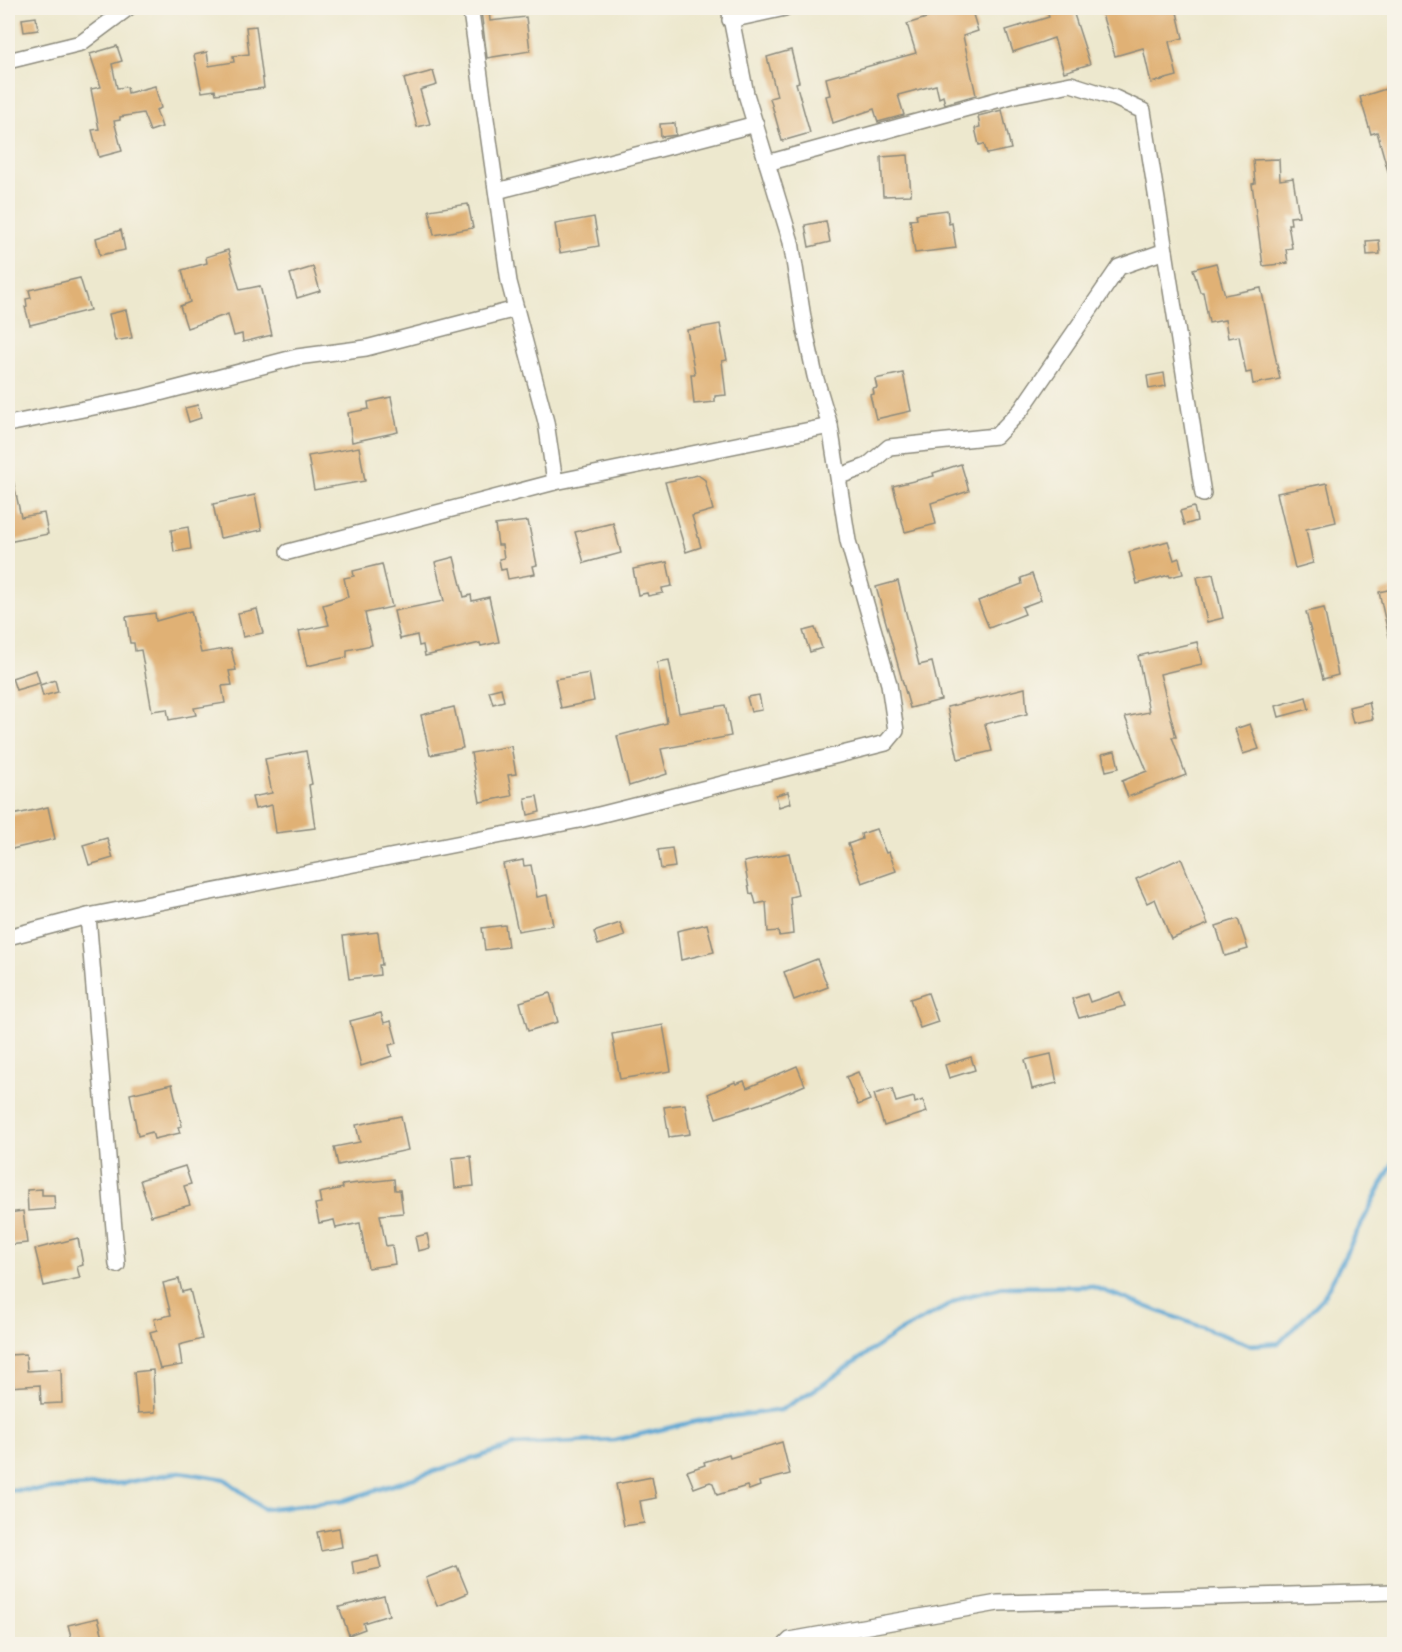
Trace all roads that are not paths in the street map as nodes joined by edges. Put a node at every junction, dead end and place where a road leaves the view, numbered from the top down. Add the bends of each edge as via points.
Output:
1 (128, 8) edge
2 (785, 8) edge
3 (471, 12) dead end
4 (730, 14) edge
5 (8, 61) edge
6 (756, 124) junction
7 (767, 163) junction
8 (497, 191) junction
9 (1165, 251) junction
10 (516, 309) junction
11 (8, 424) edge
12 (830, 426) junction
13 (840, 476) junction
14 (555, 482) junction
15 (1203, 494) dead end
16 (288, 552) dead end
17 (88, 916) junction
18 (8, 937) edge
19 (117, 1265) dead end
20 (1395, 1592) edge
21 (786, 1644) edge

1 - 5 street via 81,43
2 - 4 street
3 - 8 street
4 - 6 street
6 - 7 street
6 - 8 street
7 - 9 street via 1015,94 1071,84 1143,111
7 - 12 street via 791,242 807,342
8 - 10 street
9 - 13 street via 1119,267 1021,410 996,436 889,447 867,466
9 - 15 street
10 - 11 street via 366,348 297,357 144,397
10 - 14 street via 546,422
12 - 13 street
12 - 14 street
13 - 17 street via 848,541 889,684 896,731 885,743 579,820
14 - 16 street
17 - 18 street
17 - 19 street
20 - 21 street via 998,1603 789,1640

